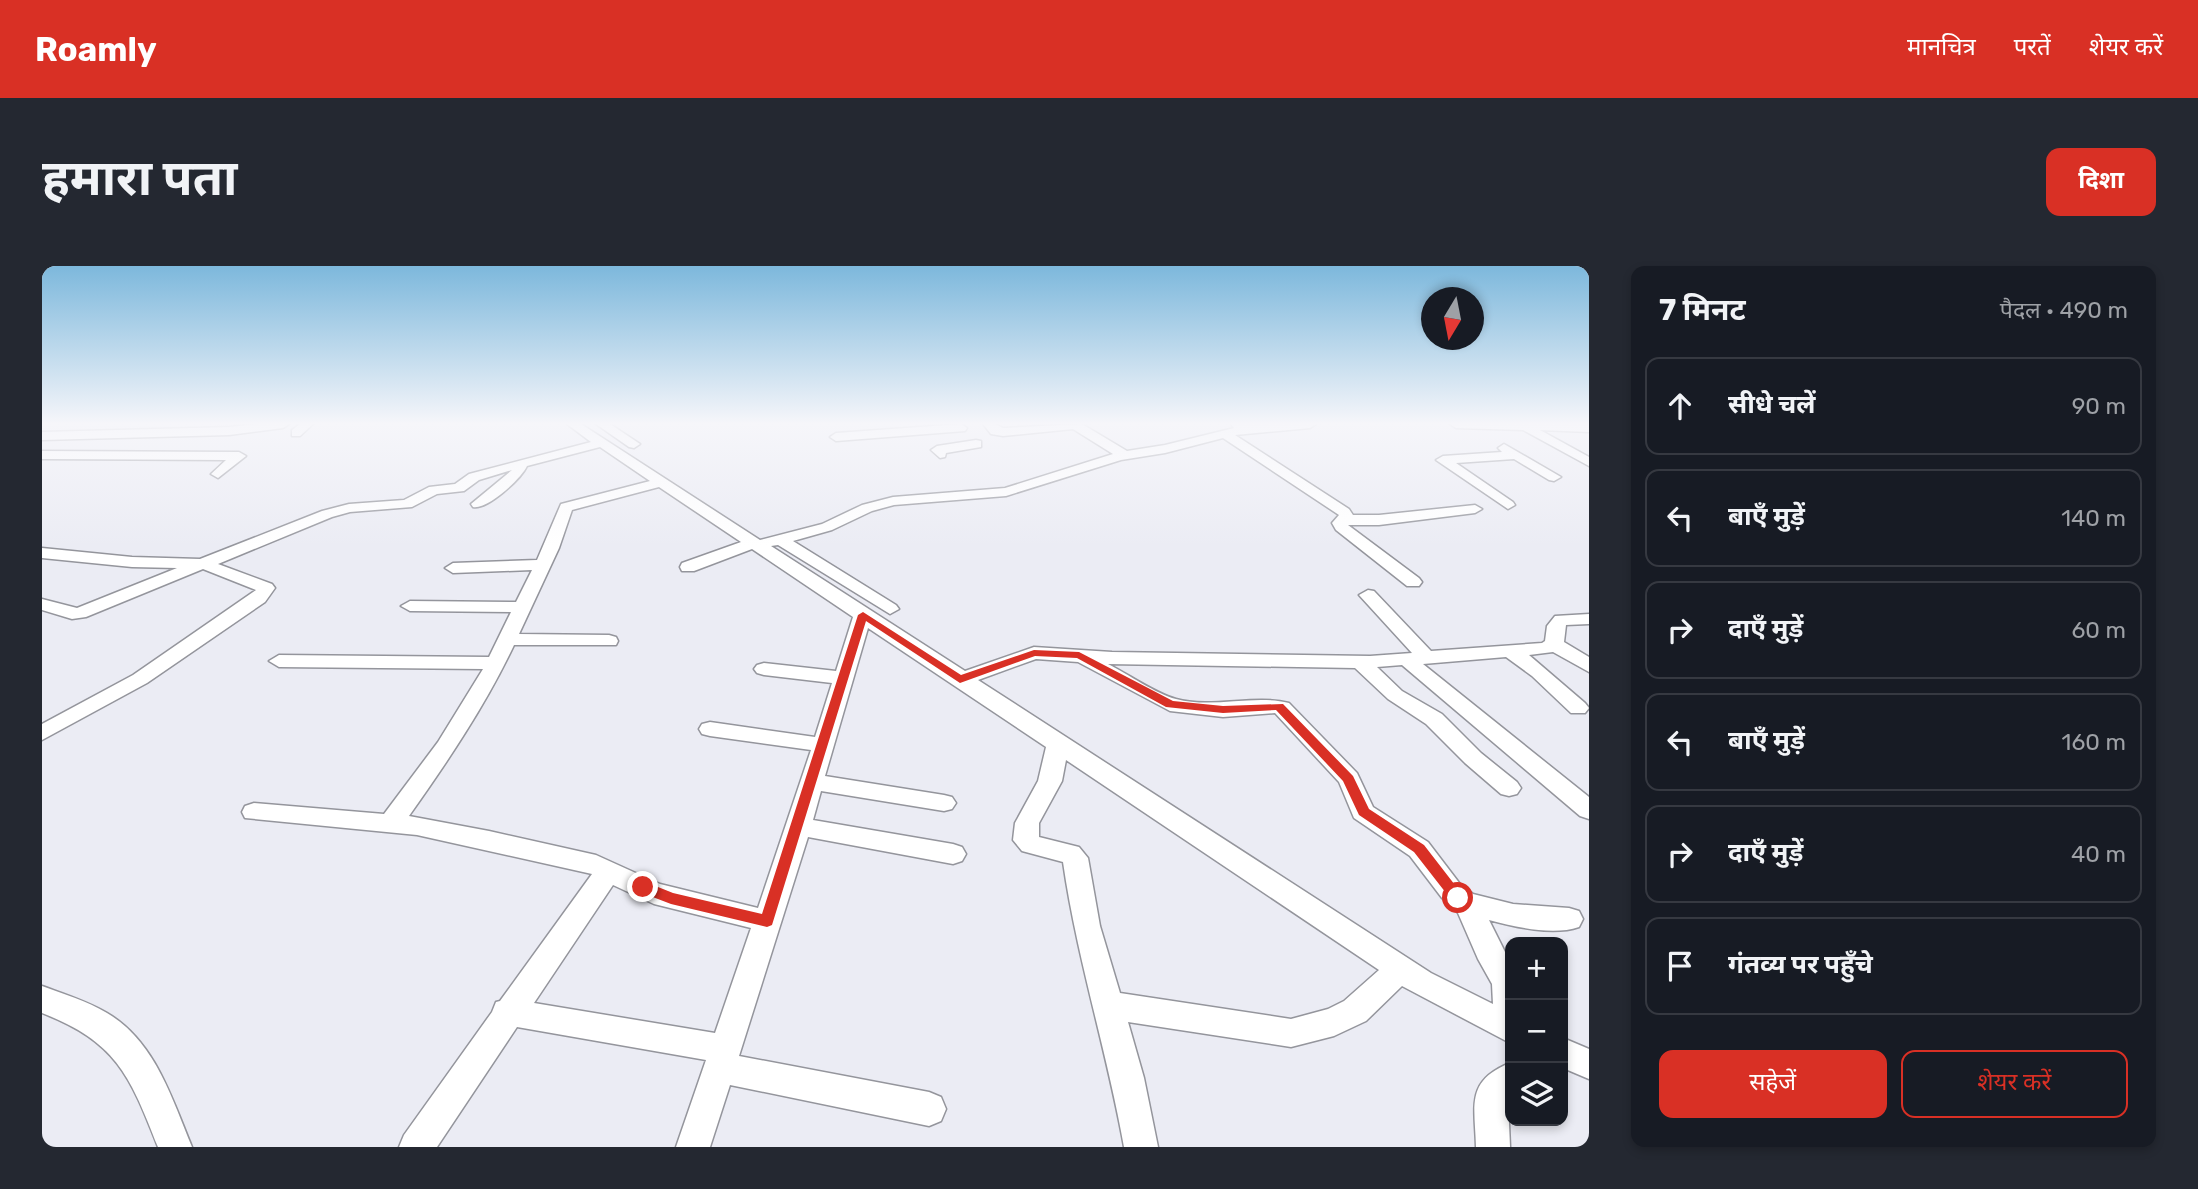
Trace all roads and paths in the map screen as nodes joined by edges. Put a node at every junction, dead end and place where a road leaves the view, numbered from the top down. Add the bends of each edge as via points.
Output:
1 (228, 465) edge
2 (512, 465) edge
3 (521, 465) edge
4 (641, 465) edge
5 (1092, 465) edge
6 (1272, 465) edge
7 (1450, 465) edge
8 (1533, 465) edge
9 (218, 474) dead end
10 (1554, 477) dead end
11 (661, 482) junction
12 (478, 504) dead end
13 (1508, 505) dead end
14 (1475, 509) dead end
15 (1346, 519) junction
16 (781, 540) junction
17 (756, 544) junction
18 (42, 553) edge
19 (204, 564) junction
20 (543, 565) junction
21 (453, 568) dead end
22 (688, 568) dead end
23 (1413, 582) dead end
24 (1368, 595) dead end
25 (42, 604) edge
26 (410, 606) dead end
27 (523, 607) junction
28 (890, 609) dead end
29 (863, 615) junction
30 (1589, 619) edge
31 (507, 639) junction
32 (609, 641) dead end
33 (1554, 643) junction
34 (1509, 650) junction
35 (1079, 655) junction
36 (1417, 659) junction
37 (279, 661) dead end
38 (1360, 662) junction
39 (495, 663) junction
40 (1589, 666) edge
41 (764, 669) dead end
42 (971, 675) junction
43 (844, 678) junction
44 (1578, 708) dead end
45 (710, 729) dead end
46 (42, 733) edge
47 (1058, 744) junction
48 (824, 745) junction
49 (812, 782) junction
50 (1509, 788) dead end
51 (944, 803) dead end
52 (1589, 810) edge
53 (254, 812) dead end
54 (390, 824) junction
55 (798, 826) junction
56 (953, 853) dead end
57 (609, 870) junction
58 (1466, 903) junction
59 (1569, 919) dead end
60 (767, 921) junction
61 (1400, 968) junction
62 (42, 999) edge
63 (1507, 1000) edge
64 (1109, 1005) junction
65 (507, 1013) junction
66 (1505, 1015) edge
67 (1568, 1055) edge
68 (722, 1058) junction
69 (1589, 1065) edge
70 (1505, 1083) edge
71 (929, 1109) dead end
72 (175, 1147) edge
73 (416, 1147) edge
74 (693, 1147) edge
75 (1141, 1147) edge
76 (1493, 1147) edge

1 - 9 street
2 - 19 street via 477,476 456,489 434,490 407,504 327,514
3 - 12 street
4 - 11 street
5 - 16 street via 1006,492 893,501
6 - 15 street via 1344,512
7 - 13 street
8 - 10 street
11 - 17 street
11 - 20 street via 566,507
14 - 15 street via 1379,520
15 - 23 street via 1341,527
16 - 17 street
16 - 28 street
17 - 22 street
17 - 29 street
18 - 19 street
19 - 25 street via 72,614
19 - 46 street via 261,584 265,592 140,679
20 - 21 street
20 - 27 street
24 - 36 street
26 - 27 street
27 - 31 street
29 - 42 street
29 - 43 street
30 - 33 street via 1558,622
31 - 32 street
31 - 39 street
33 - 34 street via 1546,648
33 - 40 street
34 - 36 street
34 - 44 street
35 - 38 street
35 - 42 street via 1034,653
35 - 58 street via 1170,705 1223,710 1282,708 1349,779 1363,811 1419,849
36 - 38 street
36 - 52 street
37 - 39 street
38 - 50 street via 1395,695 1434,719
39 - 54 street via 465,718
41 - 43 street
42 - 47 street
43 - 48 street
45 - 48 street
47 - 61 street
47 - 64 street via 1050,781 1027,823 1026,840 1075,858 1086,926
48 - 49 street
49 - 51 street
49 - 55 street
53 - 54 street
54 - 57 street via 489,840
55 - 56 street
55 - 60 street
57 - 60 street via 654,893
57 - 65 street
58 - 59 street via 1513,915
58 - 63 street via 1506,981
60 - 68 street
61 - 64 street via 1355,1011 1292,1033
61 - 66 street via 1421,982
62 - 72 street via 88,1017 120,1040 145,1075
64 - 75 street
65 - 68 street
65 - 73 street
67 - 69 street
68 - 71 street
68 - 74 street
70 - 76 street via 1491,1098

